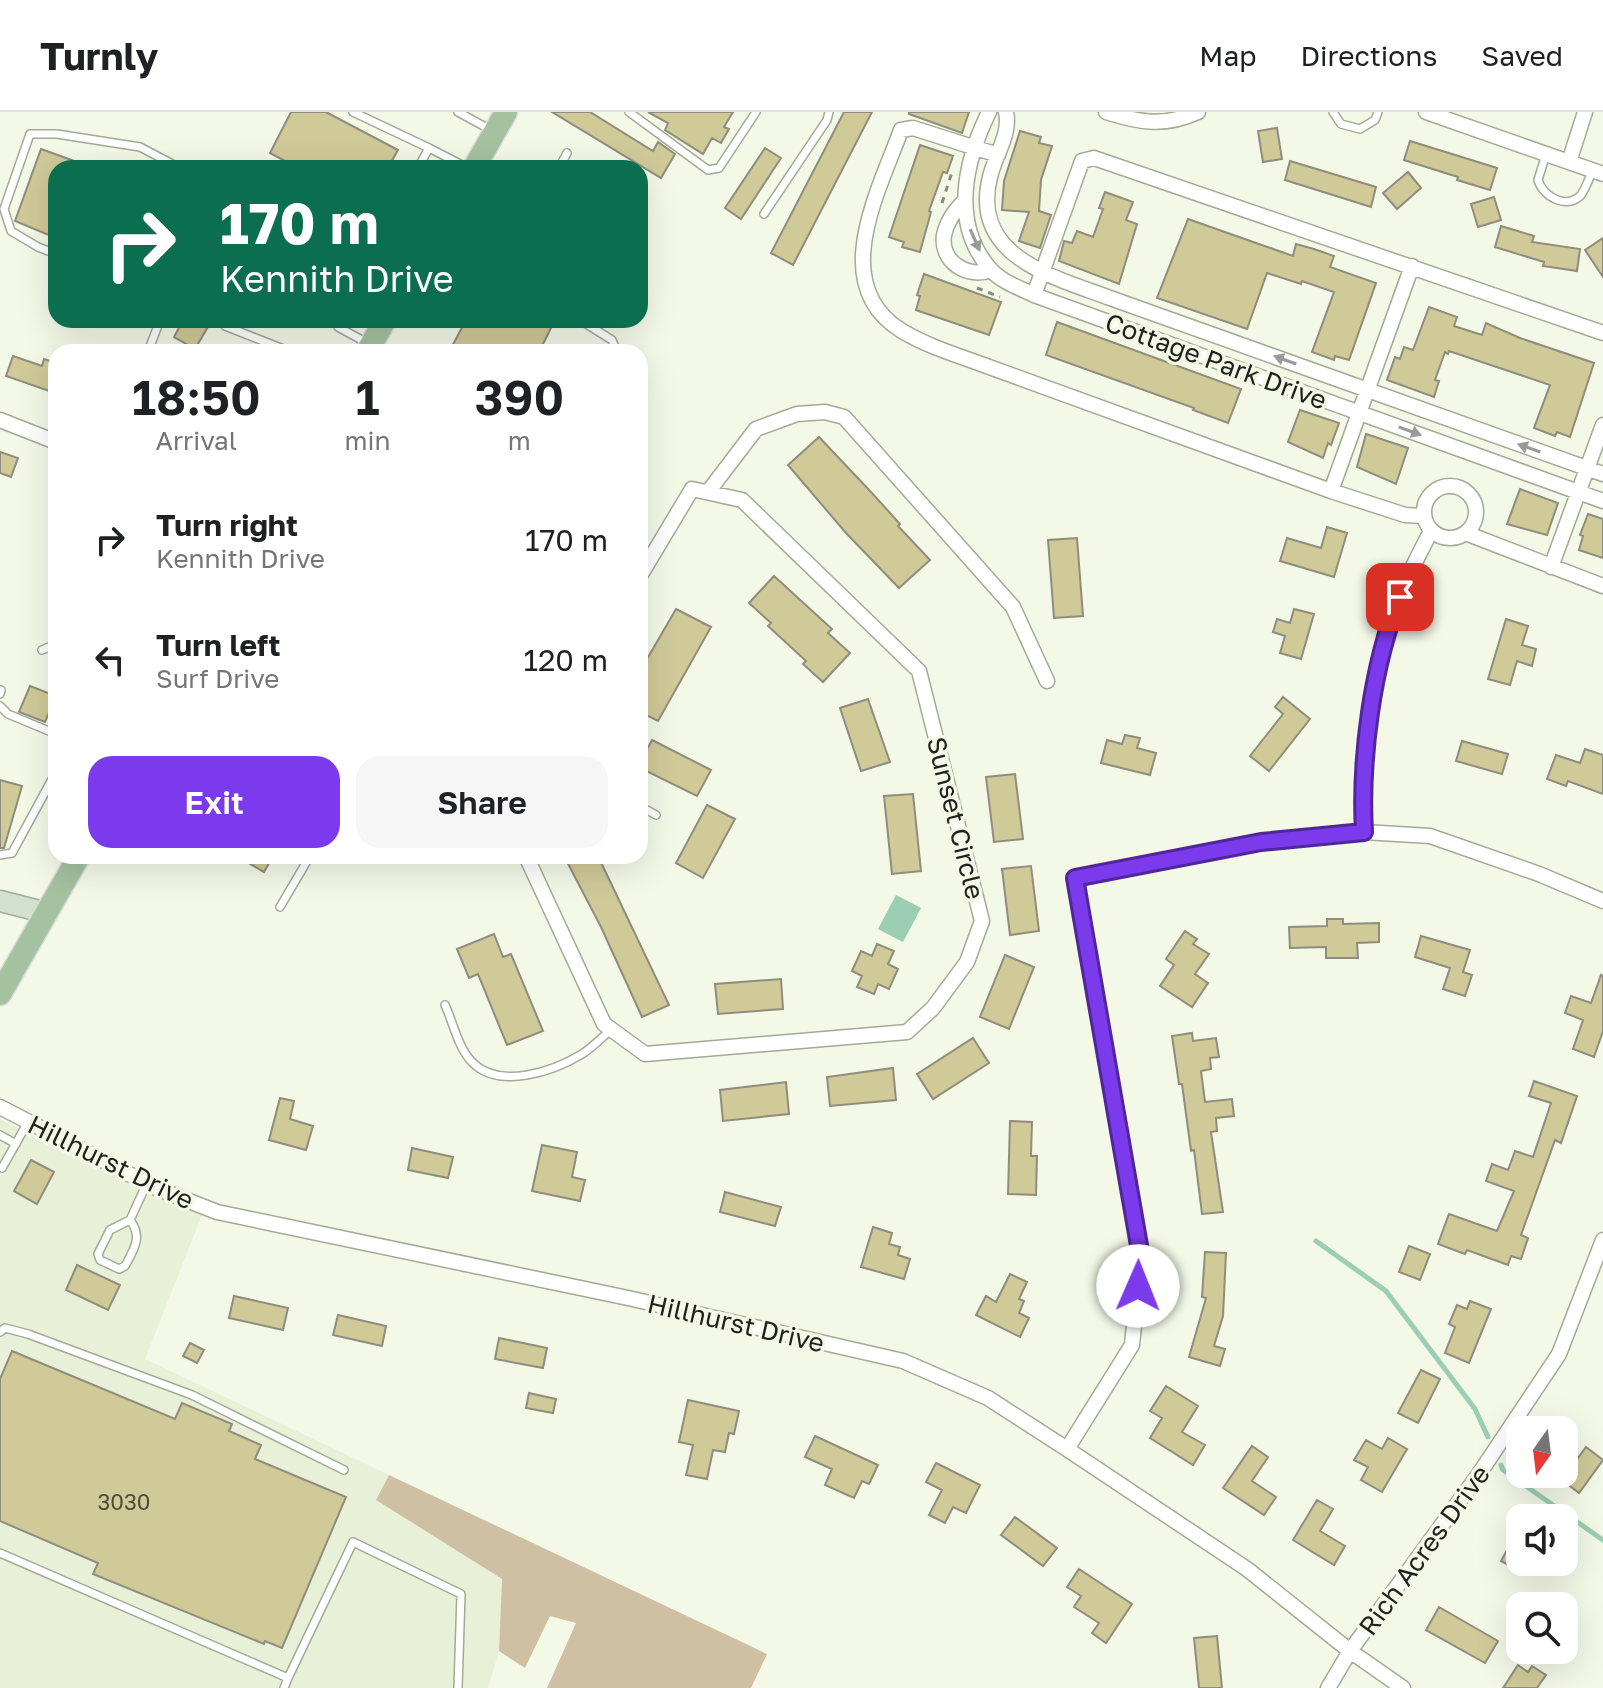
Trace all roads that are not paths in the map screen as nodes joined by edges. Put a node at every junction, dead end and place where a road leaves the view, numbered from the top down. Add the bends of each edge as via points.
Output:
1 (353, 112) edge
2 (458, 112) edge
3 (506, 112) edge
4 (630, 112) edge
5 (829, 112) edge
6 (989, 112) edge
7 (1006, 112) edge
8 (1106, 112) edge
9 (1198, 112) edge
10 (1333, 112) edge
11 (1378, 112) edge
12 (1426, 112) edge
13 (1585, 112) edge
14 (752, 114) edge
15 (494, 132) junction
16 (429, 148) junction
17 (976, 148) junction
18 (567, 153) dead end
19 (1546, 154) junction
20 (998, 155) junction
21 (165, 160) edge
22 (422, 160) edge
23 (454, 160) edge
24 (476, 160) edge
25 (563, 160) edge
26 (1569, 162) junction
27 (1598, 172) edge
28 (964, 201) junction
29 (764, 214) dead end
30 (48, 251) edge
31 (1412, 266) junction
32 (991, 270) junction
33 (1041, 272) junction
34 (1034, 295) junction
35 (230, 328) edge
36 (339, 328) edge
37 (593, 328) edge
38 (1603, 333) edge
39 (271, 344) edge
40 (362, 344) edge
41 (614, 344) edge
42 (1367, 390) junction
43 (1359, 413) junction
44 (0, 420) edge
45 (1603, 425) edge
46 (48, 439) edge
47 (1588, 468) junction
48 (1603, 474) edge
49 (1331, 491) junction
50 (708, 492) junction
51 (1579, 492) junction
52 (1603, 501) edge
53 (1423, 516) junction
54 (1431, 531) junction
55 (1468, 534) junction
56 (648, 563) edge
57 (1551, 567) junction
58 (1603, 586) edge
59 (48, 647) edge
60 (42, 650) dead end
61 (1047, 681) dead end
62 (0, 706) edge
63 (48, 731) edge
64 (48, 787) edge
65 (648, 810) edge
66 (656, 815) dead end
67 (1364, 832) junction
68 (0, 855) edge
69 (75, 864) edge
70 (305, 864) edge
71 (530, 864) edge
72 (0, 901) edge
73 (1603, 901) edge
74 (280, 907) dead end
75 (47, 913) junction
76 (0, 994) edge
77 (445, 1005) dead end
78 (611, 1030) junction
79 (0, 1107) edge
80 (28, 1122) junction
81 (0, 1135) edge
82 (16, 1144) junction
83 (2, 1168) edge
84 (147, 1183) junction
85 (130, 1220) junction
86 (1603, 1240) edge
87 (0, 1332) edge
88 (1067, 1449) junction
89 (344, 1470) dead end
90 (0, 1553) edge
91 (1350, 1651) junction
92 (288, 1678) junction
93 (284, 1688) edge
94 (458, 1688) edge
95 (1328, 1688) edge
96 (1403, 1688) edge

1 - 16 lane
2 - 15 lane
3 - 15 main road
4 - 14 lane via 708,170 719,168
5 - 29 lane
6 - 17 street
7 - 20 street, Cottage Park Drive
8 - 9 street via 1152,124
10 - 11 lane via 1341,124 1360,129
12 - 19 street
13 - 26 street
15 - 24 main road
16 - 22 lane
16 - 23 lane
17 - 20 street
17 - 28 street
17 - 49 street via 913,128 901,130 861,251 869,293 881,312 930,345
18 - 25 lane
19 - 26 street
19 - 27 lane via 1538,180 1555,200 1580,196
20 - 33 street, Cottage Park Drive via 990,177 991,218 1014,256
21 - 30 lane via 140,147 30,134 4,209 11,231
26 - 27 street
28 -> 32 street via 970,231
28 - 32 street via 950,217 944,249 966,272
31 - 33 street via 1094,158 1082,161
31 - 38 street
31 - 42 street
32 - 34 street, Cottage Park Drive
33 - 34 street
42 -> 33 street, Cottage Park Drive
34 - 43 street, Cottage Park Drive
35 - 39 lane
36 - 40 lane
37 - 41 lane
42 - 43 street
47 -> 42 street, Cottage Park Drive
43 - 49 street
43 -> 51 street, Cottage Park Drive
44 - 46 street
45 - 47 street
47 - 48 street, Cottage Park Drive
47 - 51 street
49 - 53 street
50 - 56 street via 692,489
50 - 61 street via 756,429 797,414 844,417 1013,607
50 - 78 street, Sunset Circle via 742,500 919,671 982,921 967,962 933,1008 907,1032 645,1054
51 - 52 street, Cottage Park Drive
51 - 57 street
53 - 54 street
53 - 55 street via 1433,491 1459,487 1476,506
54 - 55 street via 1447,538
54 - 67 street via 1390,622 1377,671
55 - 57 street
57 - 58 street
59 - 60 lane
62 - 63 lane
64 - 68 lane via 12,853
65 - 66 lane
67 - 73 street via 1430,836
67 - 88 street via 1261,842 1075,878 1141,1257 1132,1345
69 - 75 main road
70 - 74 lane
71 - 78 street, Sunset Circle
72 - 75 street
75 - 76 main road
77 - 78 lane via 473,1064 493,1075 516,1077 550,1068 584,1053
79 - 80 street, Hillhurst Drive
80 - 82 lane
80 - 84 street, Hillhurst Drive
81 - 82 lane
82 - 83 lane
84 - 85 lane
84 - 88 street, Hillhurst Drive via 217,1212 903,1361 988,1398
85 - 85 lane via 110,1230 98,1254 119,1269 138,1237
86 - 91 street, Rich Acres Drive via 1559,1354
87 - 89 lane via 5,1328 28,1334 192,1395
88 - 91 street, Hillhurst Drive via 1247,1569
90 - 92 lane
91 - 95 street, Rich Acres Drive
91 - 96 street, Hillhurst Drive
92 - 93 lane
92 - 94 lane via 353,1542 461,1594

